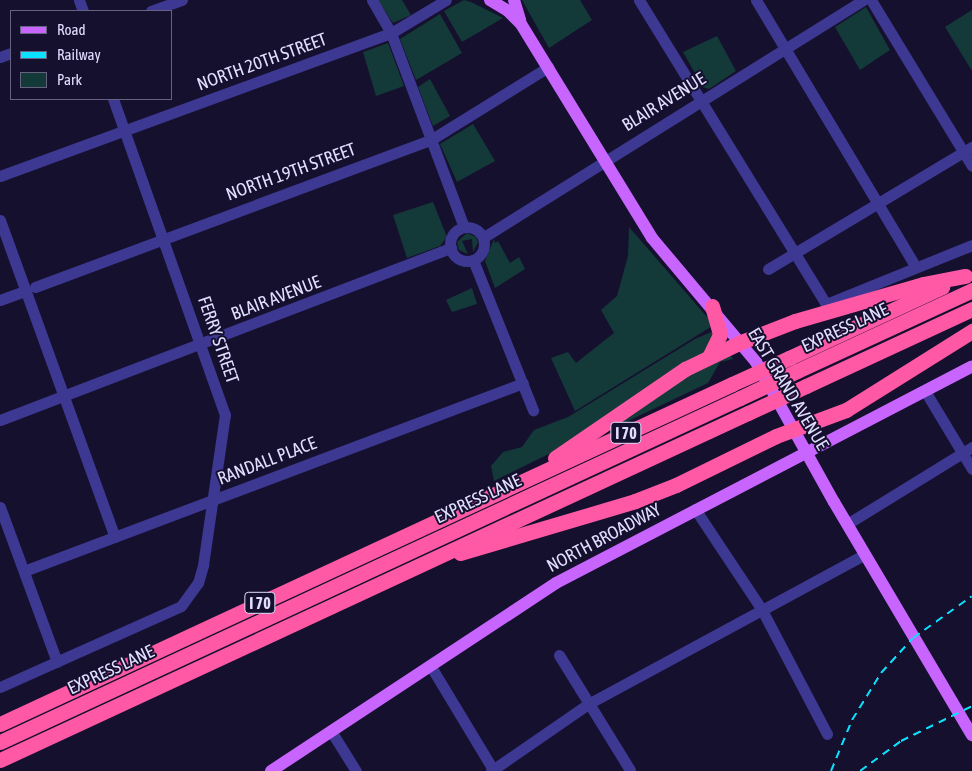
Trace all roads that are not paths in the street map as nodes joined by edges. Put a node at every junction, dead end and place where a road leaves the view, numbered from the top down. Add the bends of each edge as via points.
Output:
1 (182, 0) edge
2 (372, 0) edge
3 (446, 0) edge
4 (490, 0) edge
5 (514, 0) edge
6 (639, 0) edge
7 (756, 0) edge
8 (863, 0) edge
9 (871, 0) edge
10 (154, 10) edge
11 (521, 24) junction
12 (391, 33) junction
13 (785, 48) junction
14 (548, 67) junction
15 (114, 100) edge
16 (700, 100) junction
17 (125, 131) junction
18 (432, 139) junction
19 (968, 150) edge
20 (604, 160) junction
21 (972, 166) edge
22 (0, 176) edge
23 (878, 203) junction
24 (0, 220) edge
25 (464, 227) junction
26 (484, 237) junction
27 (164, 238) junction
28 (972, 244) edge
29 (451, 248) junction
30 (795, 255) junction
31 (473, 260) junction
32 (916, 267) junction
33 (768, 269) dead end
34 (968, 274) edge
35 (30, 289) junction
36 (972, 290) edge
37 (0, 300) edge
38 (712, 306) junction
39 (972, 309) edge
40 (972, 331) edge
41 (742, 342) junction
42 (202, 344) junction
43 (708, 357) junction
44 (972, 366) edge
45 (523, 383) junction
46 (925, 391) junction
47 (64, 396) junction
48 (533, 410) dead end
49 (0, 420) edge
50 (794, 430) junction
51 (967, 450) edge
52 (806, 453) junction
53 (972, 469) edge
54 (520, 483) junction
55 (213, 500) junction
56 (0, 507) edge
57 (695, 509) junction
58 (847, 524) junction
59 (115, 537) junction
60 (865, 554) junction
61 (441, 556) junction
62 (24, 571) junction
63 (762, 610) junction
64 (559, 654) dead end
65 (57, 662) junction
66 (430, 665) junction
67 (0, 687) edge
68 (588, 704) junction
69 (0, 724) edge
70 (331, 731) junction
71 (827, 734) dead end
72 (972, 735) edge
73 (0, 742) edge
74 (4, 758) edge
75 (630, 770) dead end
76 (271, 771) edge
77 (356, 771) edge
78 (492, 771) edge

1 - 10 street
2 - 12 street
3 - 12 street, NORTH 20TH STREET
4 - 11 main road, EAST GRAND AVENUE
5 - 11 main road, EAST GRAND AVENUE
6 - 16 street
7 - 13 street
8 - 13 street, BLAIR AVENUE
9 - 19 street
11 - 14 main road, EAST GRAND AVENUE
12 - 17 street, NORTH 20TH STREET
12 - 18 street
13 - 16 street, BLAIR AVENUE
13 - 23 street
14 - 18 street, NORTH 19TH STREET
14 - 20 main road, EAST GRAND AVENUE
15 - 17 street, FERRY STREET
16 - 20 street, BLAIR AVENUE
16 - 30 street
17 - 22 street, NORTH 20TH STREET
17 - 27 street, FERRY STREET
18 - 25 street
18 - 27 street, NORTH 19TH STREET
19 - 21 street
19 - 23 street
20 - 26 street, BLAIR AVENUE
20 - 38 main road, EAST GRAND AVENUE via 652,238
23 - 30 street
23 - 32 street
24 - 35 street
25 - 26 street via 475,229
25 - 29 street via 452,235
26 - 31 street via 482,252
27 - 35 street, NORTH 19TH STREET
27 - 42 street, FERRY STREET
28 - 32 street
29 - 31 street via 460,259
29 - 42 street, BLAIR AVENUE
30 - 32 street via 826,304
30 - 33 street
31 - 45 street
34 - 41 highway via 795,321
34 - 54 highway, I 70, bridge
35 - 37 street, NORTH 19TH STREET
35 - 47 street
36 - 73 highway, EXPRESS LANE, bridge
38 - 41 main road, EAST GRAND AVENUE
38 - 43 highway via 720,334
39 - 61 highway, I 70, bridge
40 - 50 highway via 860,402 824,420
41 - 43 highway
41 - 50 main road, EAST GRAND AVENUE
42 - 47 street, BLAIR AVENUE
42 - 55 street, FERRY STREET via 226,414
43 - 54 highway via 675,375
44 - 46 main road, NORTH BROADWAY
45 - 48 street
45 - 55 street, RANDALL PLACE
46 - 51 street
46 - 52 main road, NORTH BROADWAY
47 - 49 street, BLAIR AVENUE
47 - 59 street
50 - 52 main road, EAST GRAND AVENUE
50 - 61 highway via 635,501 470,552
51 - 53 street
51 - 58 street
52 - 57 main road, NORTH BROADWAY
52 - 58 main road, EAST GRAND AVENUE
54 - 69 highway, I 70
55 - 59 street, RANDALL PLACE
55 - 65 street, FERRY STREET via 203,565 189,600 174,611
56 - 62 street
57 - 63 street
57 - 66 main road, NORTH BROADWAY via 556,583
58 - 60 main road, EAST GRAND AVENUE
59 - 62 street, RANDALL PLACE
60 - 63 street
60 - 72 main road, EAST GRAND AVENUE
61 - 74 highway, I 70
62 - 65 street
63 - 68 street
63 - 71 street
64 - 68 street
65 - 67 street
66 - 70 main road, NORTH BROADWAY
66 - 78 street
68 - 75 street
68 - 78 street
70 - 76 main road, NORTH BROADWAY
70 - 77 street

